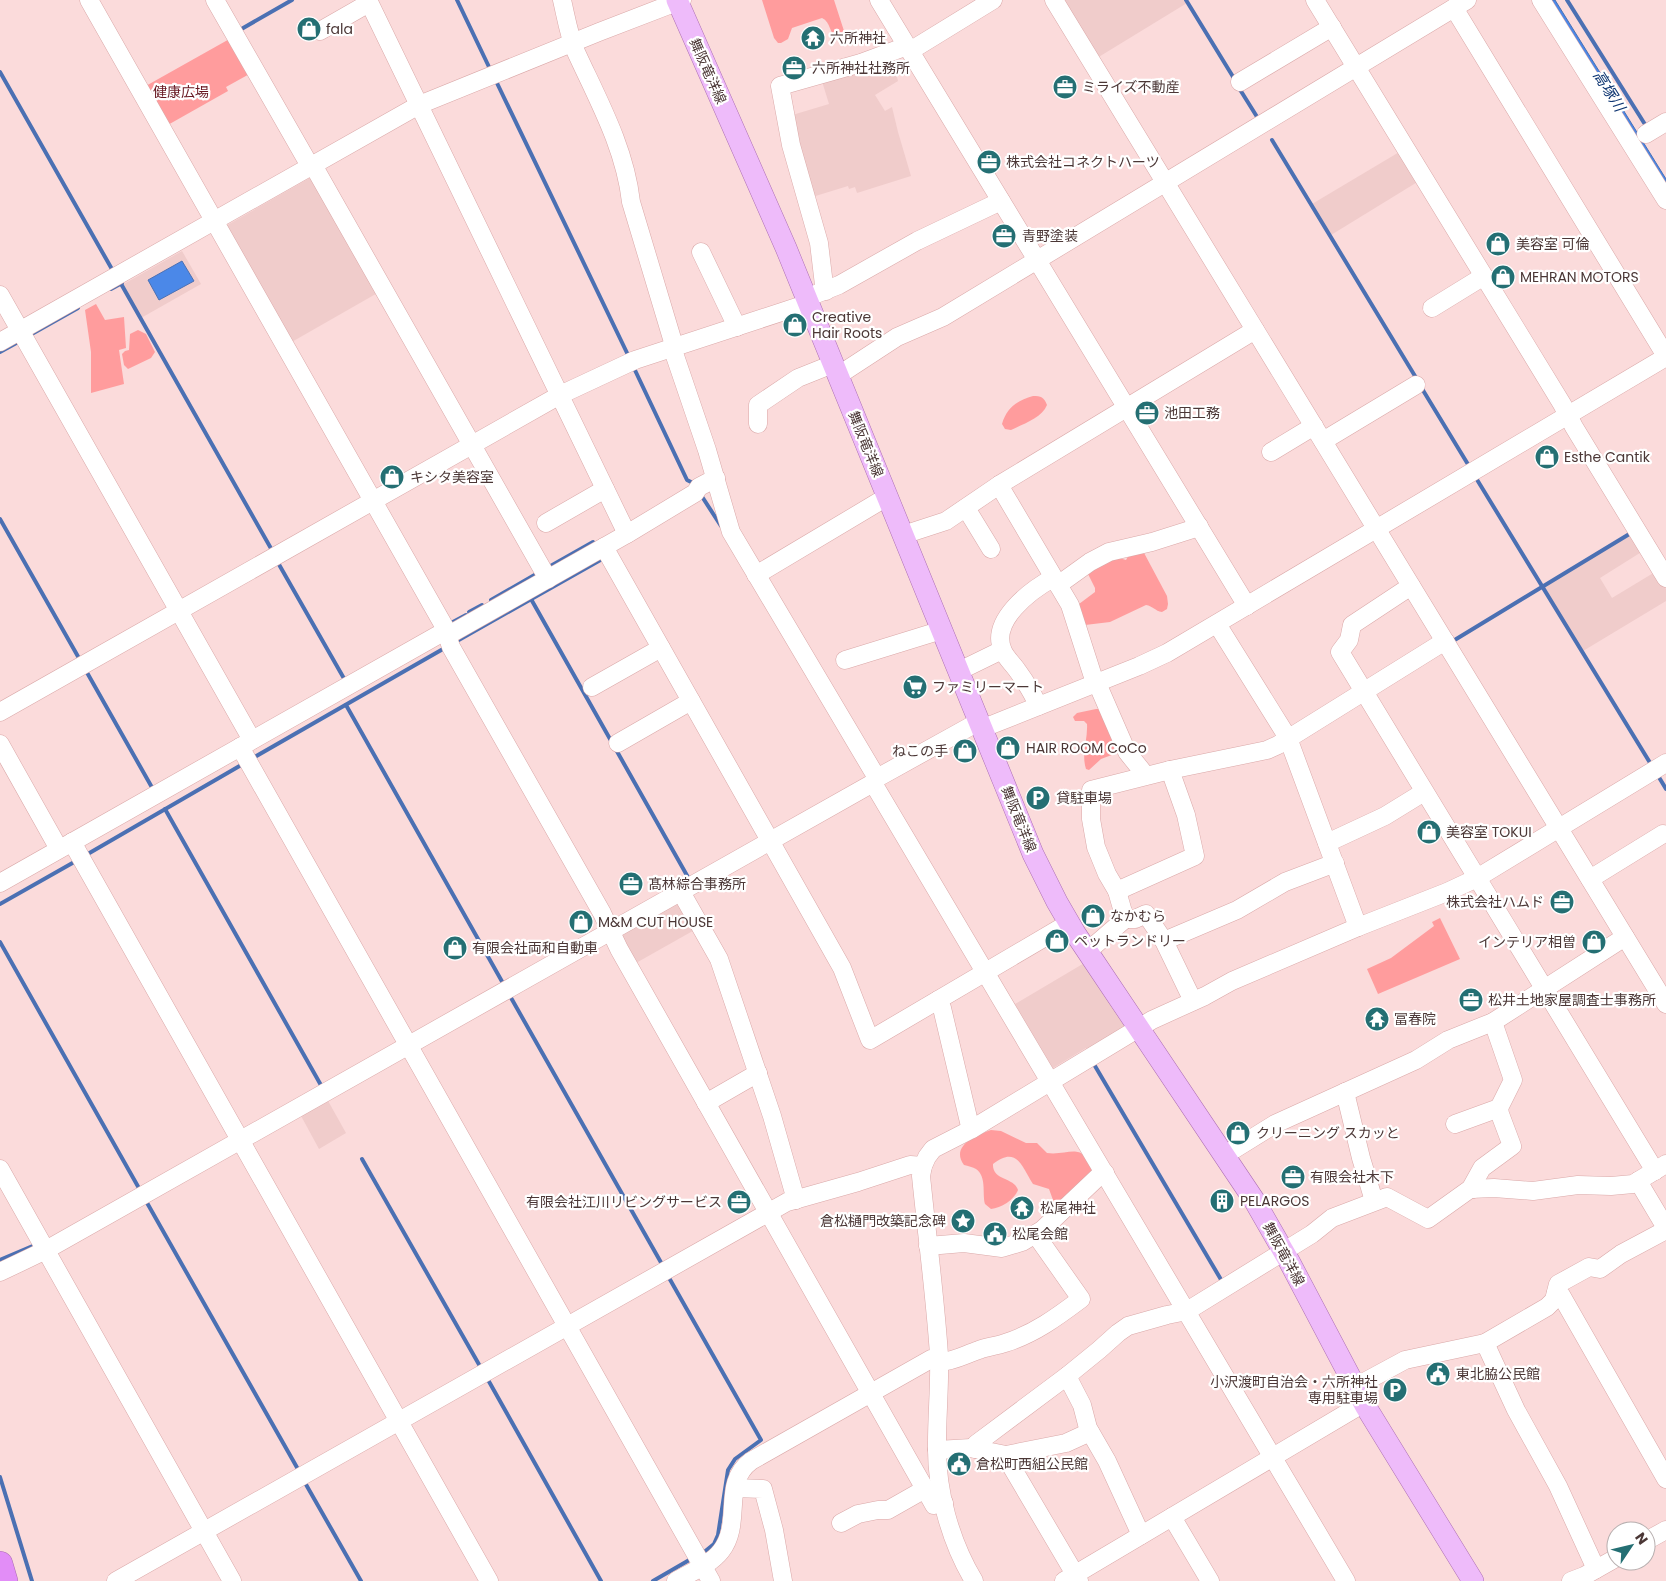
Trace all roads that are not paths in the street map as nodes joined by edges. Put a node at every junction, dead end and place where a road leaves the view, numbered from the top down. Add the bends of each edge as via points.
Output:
1 (89, 0) edge
2 (215, 0) edge
3 (562, 0) edge
4 (879, 0) edge
5 (993, 0) edge
6 (1054, 0) edge
7 (1315, 0) edge
8 (1542, 0) edge
9 (679, 1) edge
10 (368, 2) edge
11 (1460, 4) edge
12 (1332, 27) junction
13 (320, 31) dead end
14 (574, 42) junction
15 (908, 48) junction
16 (1356, 67) junction
17 (1240, 82) dead end
18 (418, 105) junction
19 (1666, 122) edge
20 (1646, 134) dead end
21 (311, 166) junction
22 (1165, 182) junction
23 (1666, 200) edge
24 (1001, 201) junction
25 (214, 221) junction
26 (701, 252) dead end
27 (1037, 260) junction
28 (1484, 276) junction
29 (0, 295) edge
30 (814, 297) junction
31 (1432, 308) dead end
32 (737, 327) junction
33 (1255, 330) junction
34 (20, 331) junction
35 (0, 342) edge
36 (674, 347) junction
37 (1666, 356) edge
38 (836, 369) junction
39 (1416, 385) dead end
40 (560, 395) junction
41 (1127, 408) junction
42 (1568, 416) junction
43 (758, 424) dead end
44 (1318, 434) junction
45 (472, 445) junction
46 (1271, 452) dead end
47 (716, 478) junction
48 (999, 486) junction
49 (605, 489) junction
50 (888, 498) junction
51 (373, 501) junction
52 (966, 508) junction
53 (546, 523) dead end
54 (1199, 526) junction
55 (1376, 529) junction
56 (627, 534) junction
57 (903, 535) junction
58 (604, 547) junction
59 (991, 549) dead end
60 (756, 574) junction
61 (1666, 578) edge
62 (548, 579) junction
63 (1056, 581) junction
64 (1412, 586) junction
65 (1247, 606) junction
66 (179, 611) junction
67 (1217, 624) junction
68 (942, 630) junction
69 (446, 633) junction
70 (1446, 642) junction
71 (661, 648) junction
72 (1002, 650) junction
73 (845, 660) dead end
74 (959, 671) junction
75 (1096, 683) junction
76 (592, 687) dead end
77 (1364, 692) junction
78 (691, 701) junction
79 (1038, 706) junction
80 (0, 712) edge
81 (981, 726) junction
82 (1288, 738) junction
83 (246, 743) junction
84 (618, 743) dead end
85 (0, 744) edge
86 (1666, 762) edge
87 (1170, 770) junction
88 (1144, 776) junction
89 (875, 781) junction
90 (1424, 792) junction
91 (1559, 828) junction
92 (1663, 834) dead end
93 (770, 841) junction
94 (1327, 843) junction
95 (66, 846) junction
96 (1334, 863) junction
97 (1477, 878) junction
98 (1590, 879) junction
99 (0, 883) edge
100 (1117, 891) junction
101 (681, 892) junction
102 (1125, 919) junction
103 (1069, 923) junction
104 (1358, 927) junction
105 (611, 931) junction
106 (1626, 937) junction
107 (1164, 941) junction
108 (1088, 951) junction
109 (986, 972) junction
110 (1544, 989) junction
111 (938, 1000) junction
112 (1193, 1001) junction
113 (1666, 1004) edge
114 (1493, 1022) junction
115 (1139, 1028) junction
116 (409, 1045) junction
117 (758, 1073) junction
118 (1051, 1081) junction
119 (1345, 1092) junction
120 (706, 1103) junction
121 (1499, 1108) junction
122 (1455, 1124) dead end
123 (972, 1129) junction
124 (240, 1140) junction
125 (1225, 1155) junction
126 (923, 1166) junction
127 (1660, 1168) edge
128 (0, 1169) edge
129 (1105, 1173) junction
130 (1638, 1181) junction
131 (1473, 1188) junction
132 (796, 1200) junction
133 (1374, 1201) junction
134 (768, 1213) junction
135 (1666, 1229) edge
136 (1036, 1234) junction
137 (928, 1246) junction
138 (46, 1250) junction
139 (1284, 1252) junction
140 (0, 1272) edge
141 (1556, 1293) junction
142 (1187, 1311) junction
143 (567, 1326) junction
144 (1485, 1343) junction
145 (939, 1361) junction
146 (1067, 1376) junction
147 (870, 1394) junction
148 (1359, 1395) junction
149 (399, 1421) junction
150 (1090, 1432) junction
151 (975, 1449) junction
152 (937, 1450) junction
153 (1006, 1455) junction
154 (1273, 1457) junction
155 (1666, 1479) edge
156 (735, 1488) junction
157 (925, 1489) junction
158 (944, 1503) junction
159 (1172, 1517) junction
160 (841, 1523) dead end
161 (204, 1531) junction
162 (1141, 1535) junction
163 (0, 1564) edge
164 (1606, 1564) edge
165 (1596, 1570) junction
166 (707, 1573) edge
167 (1073, 1579) edge
168 (5, 1581) edge
169 (116, 1581) edge
170 (232, 1581) edge
171 (489, 1581) edge
172 (676, 1581) edge
173 (783, 1581) edge
174 (974, 1581) edge
175 (1210, 1581) edge
176 (1346, 1581) edge
177 (1473, 1581) edge
178 (1571, 1581) edge

1 - 25 street
2 - 21 street
3 - 14 street
4 - 15 street
5 - 15 street
6 - 22 street
7 - 12 street
8 - 23 street
9 - 14 street
9 - 30 main road, 舞阪竜洋線 via 786,248
10 - 13 street
10 - 18 street
11 - 16 street
11 - 37 street
12 - 16 street
12 - 17 street
14 - 18 street
14 - 36 street via 619,150 629,183 630,202
15 - 24 street
15 - 30 street via 780,86 791,145 819,244 824,285
16 - 22 street
16 - 28 street
18 - 21 street
18 - 40 street
19 - 20 street
21 - 25 street
21 - 45 street
22 - 27 street
22 - 33 street
24 - 27 street
24 - 30 street via 917,241
25 - 34 street
25 - 51 street
26 - 32 street
27 - 38 street via 943,316 897,337 845,371
27 - 41 street
28 - 31 street
28 - 42 street
29 - 34 street
30 - 32 street
30 - 38 main road, 舞阪竜洋線
32 - 36 street
33 - 41 street
33 - 44 street
34 - 35 street
34 - 66 street
36 - 40 street via 634,360
36 - 47 street
37 - 42 street
38 - 43 street via 798,378 758,405
38 - 50 main road, 舞阪竜洋線
39 - 44 street
40 - 45 street
40 - 49 street
41 - 48 street
41 - 54 street
42 - 55 street
42 - 61 street
44 - 46 street
44 - 55 street
45 - 51 street
45 - 62 street
47 - 56 street
47 - 60 street via 731,532
48 - 52 street
48 - 63 street
49 - 53 street
49 - 56 street
50 - 57 main road, 舞阪竜洋線
50 - 60 street
51 - 66 street
51 - 69 street
52 - 57 street via 946,521
52 - 59 street
54 - 63 street via 1109,552
54 - 65 street
55 - 64 street
55 - 65 street
56 - 58 street
57 - 68 main road, 舞阪竜洋線
58 - 62 street
58 - 71 street
60 - 89 street
62 - 69 street via 454,632
63 - 72 street via 1010,612 1002,628
63 - 75 street via 1070,605
64 - 70 street
64 - 77 street via 1352,625 1349,640 1340,652
65 - 67 street
66 - 80 street
66 - 83 street
67 - 75 street via 1160,656
67 - 82 street
68 - 73 street
68 - 74 main road, 舞阪竜洋線
69 - 83 street
69 - 105 street
70 - 77 street
70 - 91 street
71 - 76 street
71 - 78 street
72 - 74 street
72 - 79 street
74 - 81 main road, 舞阪竜洋線
75 - 79 street
75 - 88 street via 1127,752
77 - 82 street
77 - 90 street
78 - 84 street
78 - 93 street
79 - 81 street
81 - 89 street via 971,726
81 - 103 main road, 舞阪竜洋線 via 1033,854
82 - 87 street via 1256,753
82 - 94 street
83 - 95 street
83 - 116 street
85 - 95 street
86 - 91 street
87 - 88 street
87 - 100 street via 1186,815 1195,856
88 - 100 street via 1091,790 1091,819 1096,847
89 - 93 street
89 - 109 street
90 - 94 street via 1385,816
90 - 97 street
91 - 97 street
91 - 98 street
92 - 98 street
93 - 101 street
93 - 111 street via 842,968 870,1040
94 - 96 street
95 - 99 street
95 - 124 street
96 - 104 street
96 - 107 street via 1285,882 1237,910
97 - 104 street
97 - 110 street
98 - 106 street
100 - 102 street
101 - 105 street
101 - 117 street via 719,959
102 - 107 street via 1146,914
102 - 108 street
103 - 108 main road, 舞阪竜洋線
103 - 109 street
104 - 112 street
105 - 116 street
105 - 120 street
106 - 110 street
106 - 113 street
107 - 112 street
108 - 115 main road, 舞阪竜洋線
109 - 111 street
109 - 118 street
110 - 114 street
110 - 127 street
111 - 123 street
112 - 115 street
114 - 119 street via 1448,1040 1416,1060
114 - 121 street via 1513,1080
115 - 118 street
115 - 125 main road, 舞阪竜洋線
116 - 124 street
116 - 143 street
117 - 120 street
117 - 132 street
118 - 123 street
118 - 129 street
119 - 125 street via 1275,1124
119 - 133 street
120 - 134 street
121 - 122 street
121 - 131 street via 1512,1146 1482,1168
123 - 126 street via 933,1149
124 - 138 street
124 - 149 street
125 - 139 main road, 舞阪竜洋線
126 - 132 street via 910,1164
126 - 137 street via 921,1176
127 - 130 street
128 - 138 street
129 - 136 street
129 - 142 street
130 - 131 street via 1633,1184 1533,1191
130 - 135 street
131 - 133 street via 1428,1219 1387,1197
132 - 134 street
133 - 139 street via 1332,1218
134 - 143 street
134 - 147 street
135 - 141 street via 1600,1269 1588,1268 1558,1284
136 - 137 street via 1007,1248 964,1244
136 - 145 street via 1081,1299 1034,1332 948,1362
137 - 145 street
138 - 140 street
138 - 161 street
139 - 142 street
139 - 148 main road, 舞阪竜洋線
141 - 144 street via 1547,1307
141 - 155 street via 1560,1294
142 - 146 street via 1128,1326
142 - 154 street
143 - 149 street
143 - 166 street
144 - 148 street via 1405,1360
144 - 165 street via 1516,1410 1558,1486
145 - 147 street via 931,1359
145 - 152 street
146 - 150 street via 1082,1405
146 - 151 street via 976,1444
147 - 156 street via 743,1466
147 - 157 street
148 - 154 street
148 - 177 main road, 舞阪竜洋線
149 - 161 street
149 - 171 street
150 - 153 street via 1066,1443
150 - 162 street
151 - 152 street
151 - 153 street
152 - 158 street
153 - 167 street
154 - 159 street
154 - 176 street
156 - 166 street via 728,1539
156 - 173 street via 763,1489
157 - 158 street via 934,1505
157 - 160 street via 888,1510 858,1514
158 - 174 street
159 - 162 street
159 - 175 street
161 - 169 street
161 - 170 street
162 - 167 street
163 - 168 highway
164 - 165 street
165 - 178 street
166 - 172 street

